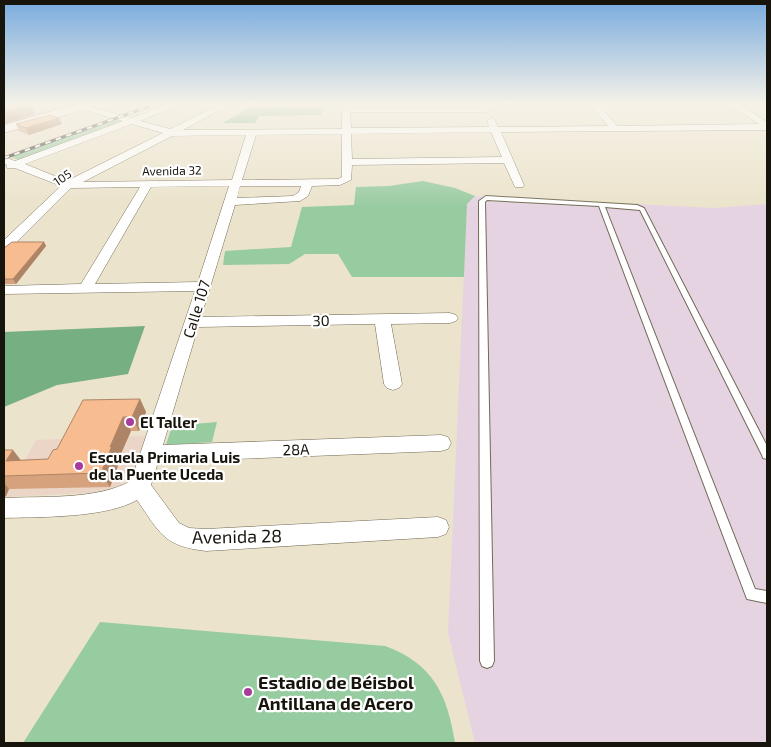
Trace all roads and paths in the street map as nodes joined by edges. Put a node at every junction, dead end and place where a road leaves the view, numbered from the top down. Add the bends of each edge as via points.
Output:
1 (83, 139) edge
2 (161, 139) edge
3 (250, 139) edge
4 (346, 139) edge
5 (499, 139) edge
6 (4, 160) edge
7 (507, 160) junction
8 (347, 162) junction
9 (16, 164) junction
10 (4, 169) edge
11 (307, 182) junction
12 (236, 183) junction
13 (148, 184) junction
14 (68, 185) junction
15 (519, 185) dead end
16 (230, 202) junction
17 (602, 205) junction
18 (4, 247) edge
19 (203, 286) junction
20 (85, 289) junction
21 (4, 290) edge
22 (450, 318) dead end
23 (382, 319) junction
24 (192, 322) junction
25 (393, 384) dead end
26 (441, 443) dead end
27 (150, 454) junction
28 (767, 455) edge
29 (140, 487) junction
30 (4, 508) edge
31 (438, 527) dead end
32 (767, 597) edge
33 (487, 661) dead end

1 - 9 street
2 - 14 street, 105
3 - 12 street, Calle 107
4 - 8 street
5 - 7 street
6 - 9 street, Avenida 32
7 - 8 street
7 - 15 street
8 - 11 street, Avenida 32 via 346,181
9 - 10 street
9 - 14 street, Avenida 32
11 - 12 street, Avenida 32
11 - 16 street via 304,194 296,199
12 - 13 street, Avenida 32
12 - 16 street, Calle 107
13 - 14 street, Avenida 32
13 - 20 street
14 - 18 street, 105
16 - 19 street, Calle 107
17 - 28 lane via 642,209
17 - 32 lane via 750,595
17 - 33 lane via 486,198 482,202
19 - 20 street
19 - 24 street, Calle 107
20 - 21 street
22 - 23 street, 30
23 - 24 street, 30
23 - 25 street
24 - 27 street, Calle 107
26 - 27 street, 28A
27 - 29 street, Calle 107
29 - 30 street via 121,498 99,503
29 - 31 street, Avenida 28 via 171,530 187,538 206,540

